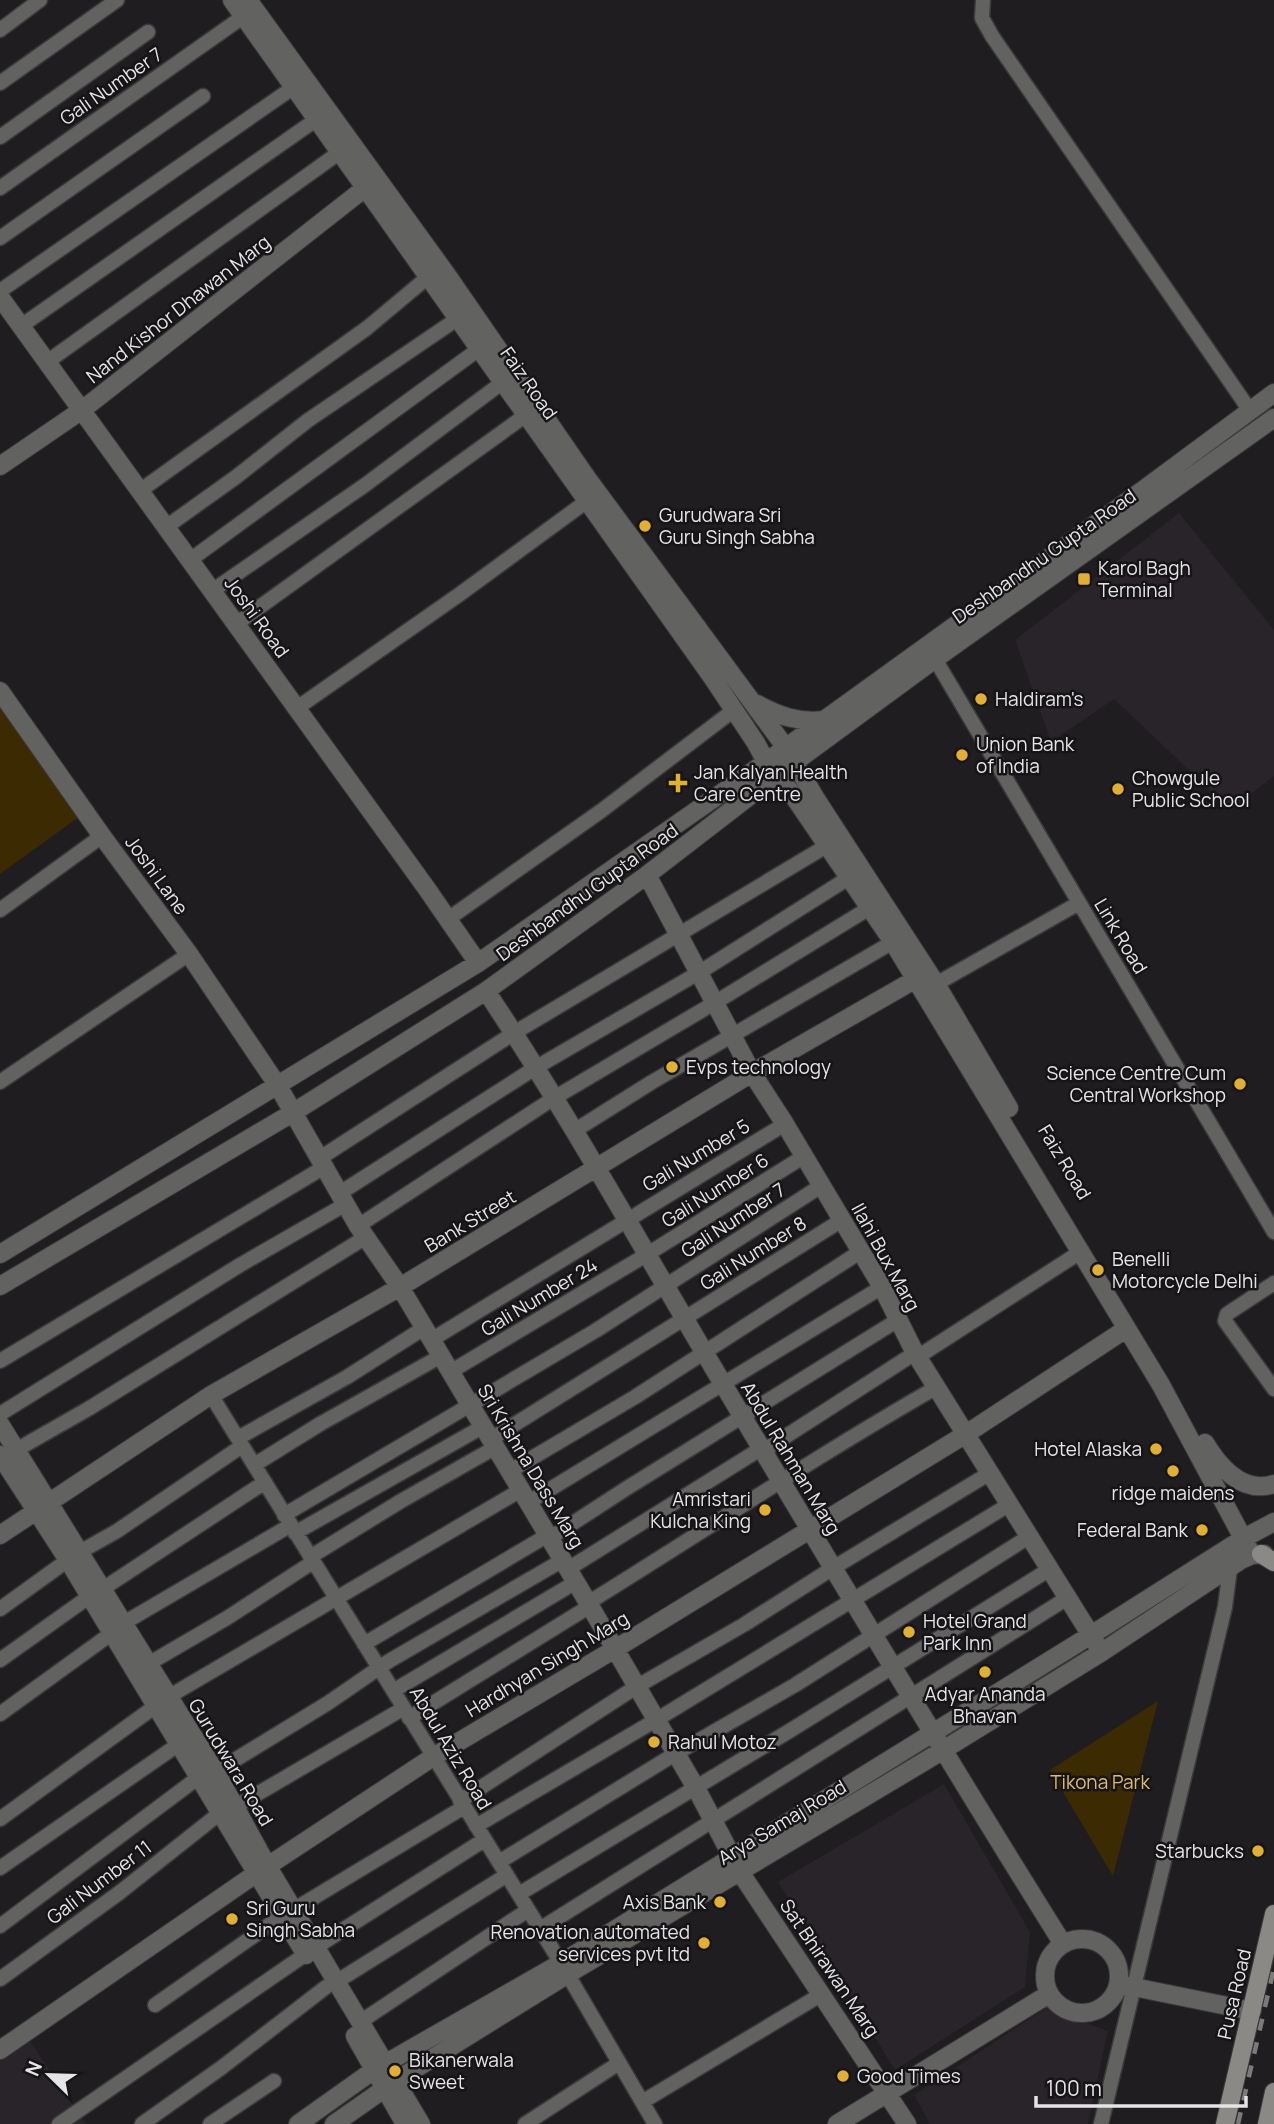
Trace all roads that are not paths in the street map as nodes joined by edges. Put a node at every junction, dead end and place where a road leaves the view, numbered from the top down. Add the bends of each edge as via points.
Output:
1 (40, 0) edge
2 (117, 0) edge
3 (232, 0) edge
4 (983, 0) edge
5 (246, 8) edge
6 (0, 30) edge
7 (148, 33) dead end
8 (0, 83) edge
9 (294, 87) junction
10 (203, 96) dead end
11 (317, 119) junction
12 (0, 137) edge
13 (340, 152) junction
14 (371, 184) junction
15 (0, 188) edge
16 (0, 238) edge
17 (428, 277) junction
18 (0, 291) edge
19 (0, 297) edge
20 (457, 319) junction
21 (21, 326) junction
22 (479, 349) junction
23 (47, 362) junction
24 (503, 382) junction
25 (1274, 393) edge
26 (82, 410) junction
27 (1251, 412) junction
28 (526, 415) junction
29 (1272, 424) edge
30 (0, 466) edge
31 (141, 490) junction
32 (587, 502) junction
33 (166, 527) junction
34 (190, 560) junction
35 (212, 592) junction
36 (236, 624) junction
37 (935, 659) junction
38 (0, 691) edge
39 (752, 702) junction
40 (297, 708) junction
41 (734, 710) junction
42 (824, 720) junction
43 (790, 755) junction
44 (772, 769) junction
45 (102, 836) junction
46 (828, 845) junction
47 (647, 875) junction
48 (850, 877) junction
49 (1079, 903) junction
50 (870, 906) junction
51 (0, 910) edge
52 (448, 919) junction
53 (679, 935) junction
54 (893, 942) junction
55 (190, 954) junction
56 (478, 963) junction
57 (700, 972) junction
58 (916, 979) junction
59 (936, 984) junction
60 (486, 991) junction
61 (716, 1002) junction
62 (514, 1033) junction
63 (732, 1036) junction
64 (535, 1068) junction
65 (752, 1073) junction
66 (0, 1082) edge
67 (278, 1086) junction
68 (554, 1098) junction
69 (294, 1112) junction
70 (785, 1124) junction
71 (574, 1131) junction
72 (803, 1157) junction
73 (323, 1162) junction
74 (596, 1170) junction
75 (821, 1186) junction
76 (343, 1198) junction
77 (627, 1219) junction
78 (842, 1220) junction
79 (362, 1232) junction
80 (1274, 1232) edge
81 (1082, 1251) junction
82 (860, 1252) junction
83 (0, 1254) edge
84 (646, 1255) junction
85 (1274, 1283) edge
86 (0, 1286) edge
87 (400, 1287) junction
88 (665, 1287) junction
89 (881, 1287) junction
90 (685, 1319) junction
91 (898, 1320) junction
92 (1126, 1329) junction
93 (428, 1334) junction
94 (704, 1351) junction
95 (917, 1355) junction
96 (0, 1362) edge
97 (446, 1364) junction
98 (723, 1385) junction
99 (937, 1387) junction
100 (1274, 1390) edge
101 (211, 1395) junction
102 (471, 1404) junction
103 (0, 1414) edge
104 (743, 1416) junction
105 (0, 1424) edge
106 (966, 1434) junction
107 (490, 1437) junction
108 (240, 1442) junction
109 (763, 1450) junction
110 (5, 1457) edge
111 (254, 1465) junction
112 (510, 1471) junction
113 (990, 1473) junction
114 (781, 1480) junction
115 (265, 1482) junction
116 (1274, 1483) edge
117 (525, 1496) junction
118 (1010, 1504) junction
119 (41, 1506) junction
120 (1274, 1522) edge
121 (290, 1524) junction
122 (809, 1529) junction
123 (0, 1535) edge
124 (1249, 1535) junction
125 (1030, 1536) junction
126 (549, 1537) junction
127 (1265, 1556) edge
128 (73, 1557) junction
129 (311, 1560) junction
130 (832, 1568) junction
131 (1230, 1568) junction
132 (1051, 1569) junction
133 (569, 1570) junction
134 (96, 1593) junction
135 (1069, 1597) junction
136 (336, 1600) junction
137 (852, 1601) junction
138 (589, 1604) junction
139 (0, 1609) edge
140 (117, 1628) junction
141 (873, 1634) junction
142 (1091, 1635) junction
143 (364, 1644) junction
144 (615, 1649) junction
145 (1102, 1652) junction
146 (0, 1660) edge
147 (148, 1664) junction
148 (380, 1668) junction
149 (892, 1668) junction
150 (636, 1687) junction
151 (393, 1691) junction
152 (910, 1696) junction
153 (162, 1701) junction
154 (406, 1713) junction
155 (0, 1714) edge
156 (656, 1720) junction
157 (932, 1734) junction
158 (179, 1744) junction
159 (942, 1750) junction
160 (675, 1754) junction
161 (433, 1757) junction
162 (207, 1774) junction
163 (696, 1788) junction
164 (462, 1804) junction
165 (227, 1810) junction
166 (0, 1819) edge
167 (713, 1819) junction
168 (476, 1826) junction
169 (484, 1840) junction
170 (736, 1865) junction
171 (0, 1868) edge
172 (503, 1868) junction
173 (262, 1870) junction
174 (519, 1894) junction
175 (528, 1910) junction
176 (288, 1913) junction
177 (1274, 1914) edge
178 (0, 1926) edge
179 (540, 1929) junction
180 (1063, 1944) junction
181 (311, 1951) junction
182 (564, 1968) junction
183 (0, 1979) edge
184 (331, 1984) junction
185 (1127, 1986) junction
186 (822, 1994) junction
187 (1049, 1994) junction
188 (155, 2004) dead end
189 (1252, 2011) junction
190 (360, 2022) junction
191 (0, 2050) edge
192 (619, 2063) junction
193 (379, 2067) junction
194 (274, 2081) dead end
195 (389, 2085) junction
196 (1274, 2092) edge
197 (889, 2094) junction
198 (642, 2102) junction
199 (59, 2124) edge
200 (142, 2124) edge
201 (210, 2124) edge
202 (298, 2124) edge
203 (334, 2124) edge
204 (405, 2124) edge
205 (421, 2124) edge
206 (525, 2124) edge
207 (655, 2124) edge
208 (838, 2124) edge
209 (907, 2124) edge
210 (1101, 2124) edge
211 (1225, 2124) edge
212 (1267, 2124) edge

1 - 6 street
2 - 8 street
3 - 5 street, Faiz Road
4 - 27 street via 982,18 992,36
5 - 9 street, Faiz Road
5 - 14 street
5 - 15 street, Gali Number 7
7 - 12 street
9 - 11 street, Faiz Road
9 - 18 street
10 - 16 street
11 - 13 street, Faiz Road
11 - 21 street
13 - 14 street, Faiz Road
13 - 23 street
14 - 17 street, Faiz Road
14 - 26 street, Nand Kishor Dhawan Marg
14 - 39 street, Faiz Road via 447,275 587,478
17 - 20 street, Faiz Road
17 - 31 street via 367,328
19 - 21 street, Joshi Road
20 - 22 street, Faiz Road
20 - 33 street via 307,421
21 - 23 street, Joshi Road
22 - 24 street, Faiz Road
22 - 34 street
23 - 26 street, Joshi Road
24 - 28 street, Faiz Road
24 - 35 street
25 - 27 street, Deshbandhu Gupta Road
26 - 30 street, Nand Kishor Dhawan Marg
26 - 31 street, Joshi Road
27 - 29 street
27 - 42 street, Deshbandhu Gupta Road
28 - 32 street, Faiz Road
28 - 36 street
29 - 37 street, Deshbandhu Gupta Road
31 - 33 street, Joshi Road
32 - 40 street
32 - 41 street, Faiz Road
33 - 34 street, Joshi Road
34 - 35 street, Joshi Road
35 - 36 street, Joshi Road
36 - 40 street, Joshi Road
37 - 43 street, Deshbandhu Gupta Road
37 - 49 street, Link Road
38 - 45 street, Joshi Lane
39 - 42 street via 792,719
39 - 43 street, Faiz Road
40 - 52 street, Joshi Road
41 - 44 street, Faiz Road
41 - 52 street
42 - 43 street, Deshbandhu Gupta Road
43 - 44 street, Deshbandhu Gupta Road
43 - 59 street, Faiz Road
44 - 46 street, Faiz Road
44 - 47 street, Deshbandhu Gupta Road
44 - 56 street, Deshbandhu Gupta Road
45 - 51 street
45 - 55 street, Joshi Lane
46 - 48 street, Faiz Road
46 - 53 street
47 - 53 street, Ilahi Bux Marg
47 - 60 street, Deshbandhu Gupta Road
48 - 50 street, Faiz Road
48 - 57 street
49 - 59 street
49 - 80 street, Link Road
50 - 54 street, Faiz Road
50 - 61 street
52 - 56 street, Joshi Road
53 - 57 street, Ilahi Bux Marg
53 - 62 street
54 - 58 street, Faiz Road
54 - 63 street
55 - 66 street
55 - 67 street, Joshi Lane
56 - 67 street, Deshbandhu Gupta Road
57 - 61 street, Ilahi Bux Marg
57 - 64 street
58 - 65 street, Bank Street
58 - 81 street, Faiz Road
59 - 116 street, Faiz Road via 1215,1459 1248,1485
60 - 62 street, Abdul Rahman Marg
60 - 69 street, Deshbandhu Gupta Road
61 - 63 street, Ilahi Bux Marg
61 - 68 street
62 - 64 street, Abdul Rahman Marg
62 - 73 street
63 - 65 street, Ilahi Bux Marg
63 - 71 street
64 - 68 street, Abdul Rahman Marg
64 - 76 street
65 - 70 street, Ilahi Bux Marg
65 - 74 street, Bank Street
67 - 69 street, Sri Krishna Dass Marg
67 - 83 street, Deshbandhu Gupta Road
68 - 71 street, Abdul Rahman Marg
68 - 79 street
69 - 73 street, Sri Krishna Dass Marg
69 - 86 street, Deshbandhu Gupta Road
70 - 72 street, Ilahi Bux Marg
70 - 77 street, Gali Number 5
71 - 74 street, Abdul Rahman Marg
72 - 75 street, Ilahi Bux Marg
72 - 84 street, Gali Number 6
73 - 76 street, Sri Krishna Dass Marg
73 - 96 street
74 - 77 street, Abdul Rahman Marg
74 - 87 street, Bank Street
75 - 78 street, Ilahi Bux Marg
75 - 88 street, Gali Number 7
76 - 79 street, Sri Krishna Dass Marg
76 - 103 street
77 - 84 street, Abdul Rahman Marg
77 - 93 street, Gali Number 5
78 - 82 street, Ilahi Bux Marg
78 - 90 street, Gali Number 8
79 - 87 street, Sri Krishna Dass Marg
79 - 110 street via 99,1402
81 - 92 street, Faiz Road
81 - 95 street
82 - 89 street, Ilahi Bux Marg
82 - 94 street
84 - 88 street, Abdul Rahman Marg
84 - 97 street, Gali Number 24
85 - 100 street via 1227,1314 1225,1321
87 - 93 street, Sri Krishna Dass Marg
87 - 101 street, Bank Street
88 - 90 street, Abdul Rahman Marg
88 - 102 street, Gali Number 7
89 - 91 street, Ilahi Bux Marg
89 - 98 street
90 - 94 street, Abdul Rahman Marg
90 - 107 street, Gali Number 8
91 - 95 street, Ilahi Bux Marg
91 - 104 street
92 - 106 street, Hardhyan Singh Marg
92 - 124 street, Faiz Road
93 - 97 street, Sri Krishna Dass Marg
93 - 108 street, Gali Number 5
94 - 98 street, Abdul Rahman Marg
94 - 112 street
95 - 99 street, Ilahi Bux Marg
95 - 109 street
97 - 102 street, Sri Krishna Dass Marg
97 - 111 street, Gali Number 24 via 320,1424
98 - 104 street, Abdul Rahman Marg
98 - 117 street
99 - 106 street, Ilahi Bux Marg
99 - 114 street, Gali Number 11
101 - 108 street, Abdul Aziz Road
101 - 119 street, Bank Street
102 - 107 street, Sri Krishna Dass Marg
102 - 121 street, Gali Number 7
104 - 109 street, Abdul Rahman Marg
104 - 126 street
105 - 110 street, Gurudwara Road
106 - 113 street, Ilahi Bux Marg
106 - 122 street, Hardhyan Singh Marg
107 - 112 street, Sri Krishna Dass Marg
107 - 121 street
107 - 129 street
108 - 111 street, Abdul Aziz Road
108 - 128 street, Gali Number 5 via 117,1531
109 - 114 street, Abdul Rahman Marg
109 - 133 street
110 - 119 street, Gurudwara Road
111 - 115 street, Abdul Aziz Road
112 - 117 street, Sri Krishna Dass Marg
113 - 118 street, Ilahi Bux Marg
113 - 130 street
114 - 122 street, Abdul Rahman Marg
114 - 138 street, Gali Number 11
115 - 121 street, Abdul Aziz Road
115 - 134 street
117 - 126 street, Sri Krishna Dass Marg
117 - 136 street
118 - 125 street, Ilahi Bux Marg
118 - 137 street
119 - 123 street, Bank Street
119 - 128 street, Gurudwara Road
120 - 124 street
121 - 129 street, Abdul Aziz Road
121 - 140 street
122 - 130 street, Abdul Rahman Marg
122 - 144 street, Hardhyan Singh Marg
124 - 127 street, Faiz Road
124 - 142 street
125 - 132 street, Ilahi Bux Marg
125 - 141 street
126 - 133 street, Sri Krishna Dass Marg
126 - 143 street
127 - 131 street, Arya Samaj Road
128 - 134 street, Gurudwara Road
128 - 139 street, Gali Number 5
129 - 136 street, Abdul Aziz Road
129 - 147 street via 227,1618
130 - 137 street, Abdul Rahman Marg
130 - 150 street
131 - 145 street, Arya Samaj Road
131 - 185 street via 1226,1606
132 - 135 street, Ilahi Bux Marg
132 - 149 street
133 - 138 street, Sri Krishna Dass Marg
133 - 148 street
133 - 151 street
134 - 140 street, Gurudwara Road
134 - 146 street
135 - 142 street, Ilahi Bux Marg
135 - 152 street
136 - 143 street, Abdul Aziz Road
136 - 153 street
137 - 141 street, Abdul Rahman Marg
137 - 156 street
138 - 144 street, Sri Krishna Dass Marg
138 - 154 street, Gali Number 11
140 - 147 street, Gurudwara Road
140 - 153 street, Gurudwara Road
140 - 155 street
141 - 149 street, Abdul Rahman Marg
141 - 160 street
142 - 145 street, Ilahi Bux Marg
142 - 157 street
143 - 148 street, Abdul Aziz Road
144 - 150 street, Sri Krishna Dass Marg
144 - 161 street, Hardhyan Singh Marg
145 - 159 street, Arya Samaj Road
147 - 153 street, Gurudwara Road
148 - 151 street, Abdul Aziz Road
148 - 162 street
149 - 152 street, Abdul Rahman Marg
149 - 163 street
150 - 156 street, Sri Krishna Dass Marg
150 - 164 street
151 - 154 street, Abdul Aziz Road
152 - 157 street, Abdul Rahman Marg
152 - 167 street
153 - 158 street, Gurudwara Road
153 - 162 street, Gurudwara Road
153 - 166 street
154 - 161 street, Abdul Aziz Road
154 - 165 street, Gali Number 11
156 - 160 street, Sri Krishna Dass Marg
156 - 168 street
157 - 159 street, Abdul Rahman Marg
157 - 170 street
158 - 162 street, Gurudwara Road
158 - 171 street
159 - 170 street, Arya Samaj Road
159 - 180 street, Abdul Rahman Marg
160 - 163 street, Sri Krishna Dass Marg
160 - 172 street
161 - 164 street, Abdul Aziz Road
161 - 173 street, Hardhyan Singh Marg
162 - 165 street, Gurudwara Road
162 - 178 street
163 - 167 street, Sri Krishna Dass Marg
163 - 174 street
164 - 168 street, Abdul Aziz Road
164 - 176 street
165 - 173 street, Gurudwara Road
165 - 183 street, Gali Number 11
167 - 170 street, Sri Krishna Dass Marg
167 - 179 street
168 - 169 street, Abdul Aziz Road
169 - 172 street, Abdul Aziz Road
169 - 181 street
170 - 182 street, Arya Samaj Road
170 - 186 street, Sat Bhirawan Marg
172 - 174 street, Abdul Aziz Road
172 - 184 street
173 - 176 street, Gurudwara Road
173 - 191 street, Hardhyan Singh Marg
174 - 175 street, Abdul Aziz Road
175 - 179 street, Abdul Aziz Road
175 - 190 street
176 - 181 street, Gurudwara Road
176 - 188 street
177 - 189 main road, Pusa Road
179 - 182 street, Abdul Aziz Road
180 - 185 street via 1075,1939 1099,1942 1116,1959
180 - 187 street via 1045,1970
181 - 184 street, Gurudwara Road
181 - 199 street
182 - 192 street, Abdul Aziz Road
182 - 193 street
182 - 195 street, Arya Samaj Road
184 - 190 street, Gurudwara Road
184 - 193 street, Gurudwara Road
184 - 200 street
185 - 187 street via 1092,2012 1072,2012
185 - 189 street
185 - 210 street
186 - 197 street, Sat Bhirawan Marg
186 - 198 street
187 - 197 street
189 - 211 main road, Pusa Road
190 - 193 street, Gurudwara Road
192 - 198 street, Abdul Aziz Road
192 - 206 street
193 - 195 street, Gurudwara Road
193 - 202 street
194 - 201 street
195 - 203 street, Arya Samaj Road
195 - 204 street, Gurudwara Road
195 - 205 street, Gurudwara Road
196 - 212 main road
197 - 208 street
197 - 209 street, Sat Bhirawan Marg
198 - 207 street, Abdul Aziz Road

